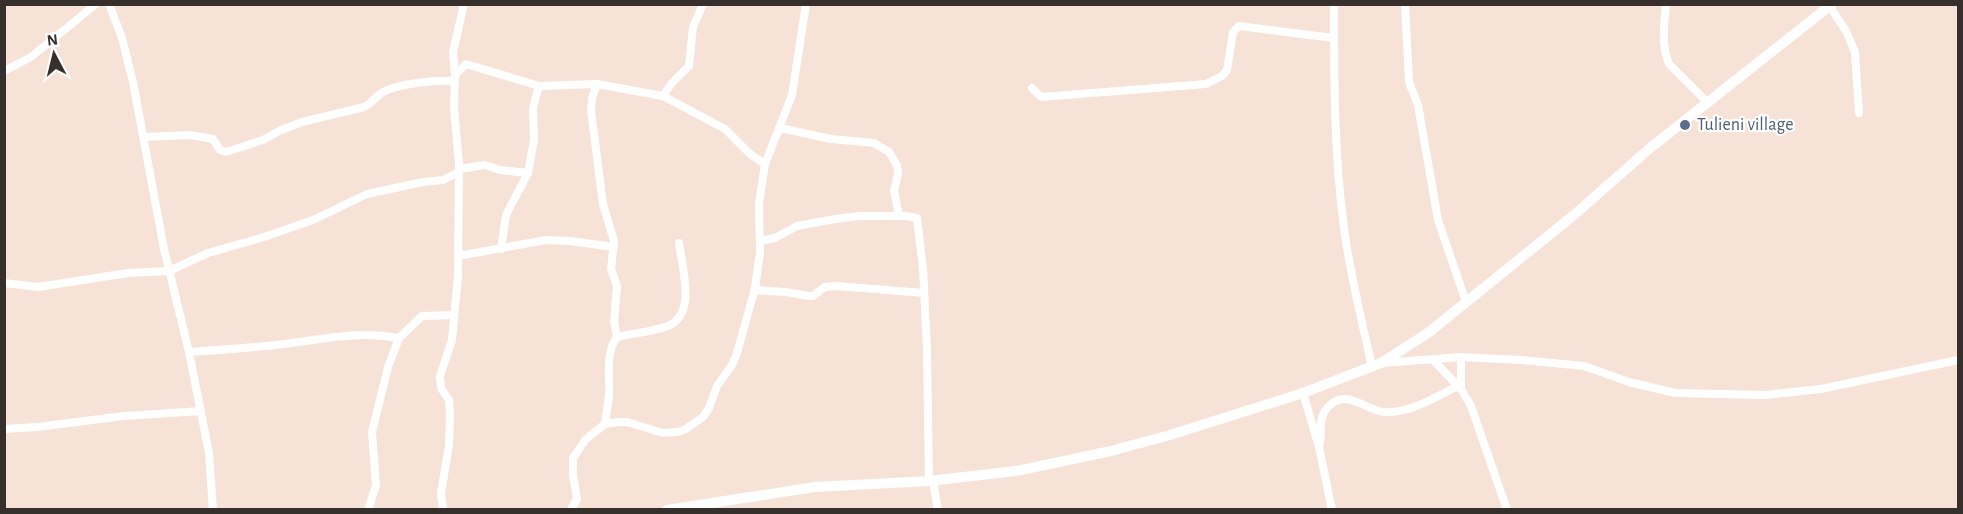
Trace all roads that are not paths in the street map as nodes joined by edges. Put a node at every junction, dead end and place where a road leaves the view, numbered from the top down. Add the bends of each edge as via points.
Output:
1 (96, 4) edge
2 (109, 4) edge
3 (464, 4) edge
4 (702, 4) edge
5 (806, 4) edge
6 (1334, 4) edge
7 (1405, 4) edge
8 (1666, 4) edge
9 (1830, 5) edge
10 (1334, 38) junction
11 (4, 71) edge
12 (455, 78) junction
13 (597, 84) junction
14 (539, 86) junction
15 (1032, 88) dead end
16 (663, 96) junction
17 (1708, 103) junction
18 (1859, 113) dead end
19 (780, 128) junction
20 (143, 137) junction
21 (765, 164) junction
22 (459, 170) junction
23 (528, 173) junction
24 (899, 216) junction
25 (760, 241) junction
26 (679, 243) dead end
27 (614, 247) junction
28 (501, 249) junction
29 (458, 256) junction
30 (169, 272) junction
31 (4, 283) edge
32 (754, 290) junction
33 (924, 293) junction
34 (1466, 302) junction
35 (454, 315) junction
36 (617, 337) junction
37 (399, 338) junction
38 (189, 352) junction
39 (1461, 357) junction
40 (1433, 360) junction
41 (1959, 360) edge
42 (1376, 365) junction
43 (1460, 388) junction
44 (1303, 393) junction
45 (201, 411) junction
46 (605, 424) junction
47 (4, 429) edge
48 (1319, 447) junction
49 (931, 481) junction
50 (213, 510) edge
51 (368, 510) edge
52 (443, 510) edge
53 (570, 510) edge
54 (667, 510) edge
55 (938, 510) edge
56 (1332, 510) edge
57 (1507, 510) edge

1 - 11 street via 31,57
2 - 20 street via 130,66
3 - 12 street via 454,44
4 - 16 street via 693,27 689,66
5 - 19 street via 792,95
6 - 10 street
7 - 34 street via 1409,82 1418,105 1438,220
8 - 17 street via 1664,34 1669,64
9 - 17 street
9 - 18 street via 1855,52
10 - 15 street via 1239,26 1233,32 1227,70 1206,84 1052,97 1041,97
10 - 42 street via 1337,166 1344,227 1353,282
12 - 14 street via 466,64
12 - 20 street via 391,89 364,107 288,127 226,152 213,139 202,136
12 - 22 street
13 - 14 street
13 - 16 street
13 - 27 street via 591,111 603,209
14 - 23 street via 533,108 534,140
16 - 21 street via 725,129
17 - 34 street
19 - 21 street
19 - 24 street via 874,143 889,152 897,165 894,190
20 - 30 street
21 - 25 street via 759,204
22 - 23 street via 485,165
22 - 29 street
22 - 30 street via 443,180 367,194 313,220 208,253
23 - 28 street via 506,215
24 - 25 street via 860,216 813,223
24 - 33 street via 914,216 918,220
25 - 32 street
26 - 36 street via 686,302 680,317 668,326
27 - 28 street via 546,240
27 - 36 street via 611,269 616,286
28 - 29 street
29 - 35 street
30 - 31 street via 119,274 38,287
30 - 38 street
32 - 33 street via 813,296 836,285
32 - 46 street via 737,353 703,417 684,430 670,433 627,422
33 - 49 street
34 - 42 street via 1428,333
35 - 37 street via 422,316
35 - 52 street via 450,349 440,376 450,408 441,493
36 - 46 street via 610,351
37 - 38 street via 344,334 277,345
37 - 51 street via 372,432 376,485
38 - 45 street
39 - 40 street
39 - 41 street via 1584,366 1654,389 1691,395 1791,393
39 - 43 street
40 - 42 street
40 - 43 street
42 - 44 street
43 - 48 street via 1398,411 1376,410 1349,398 1334,402 1321,419
43 - 57 street via 1471,406
44 - 48 street
44 - 49 street via 1111,452 1016,471
45 - 47 street
45 - 50 street
46 - 53 street via 586,438 575,453 577,500
48 - 56 street
49 - 54 street via 815,487
49 - 55 street

